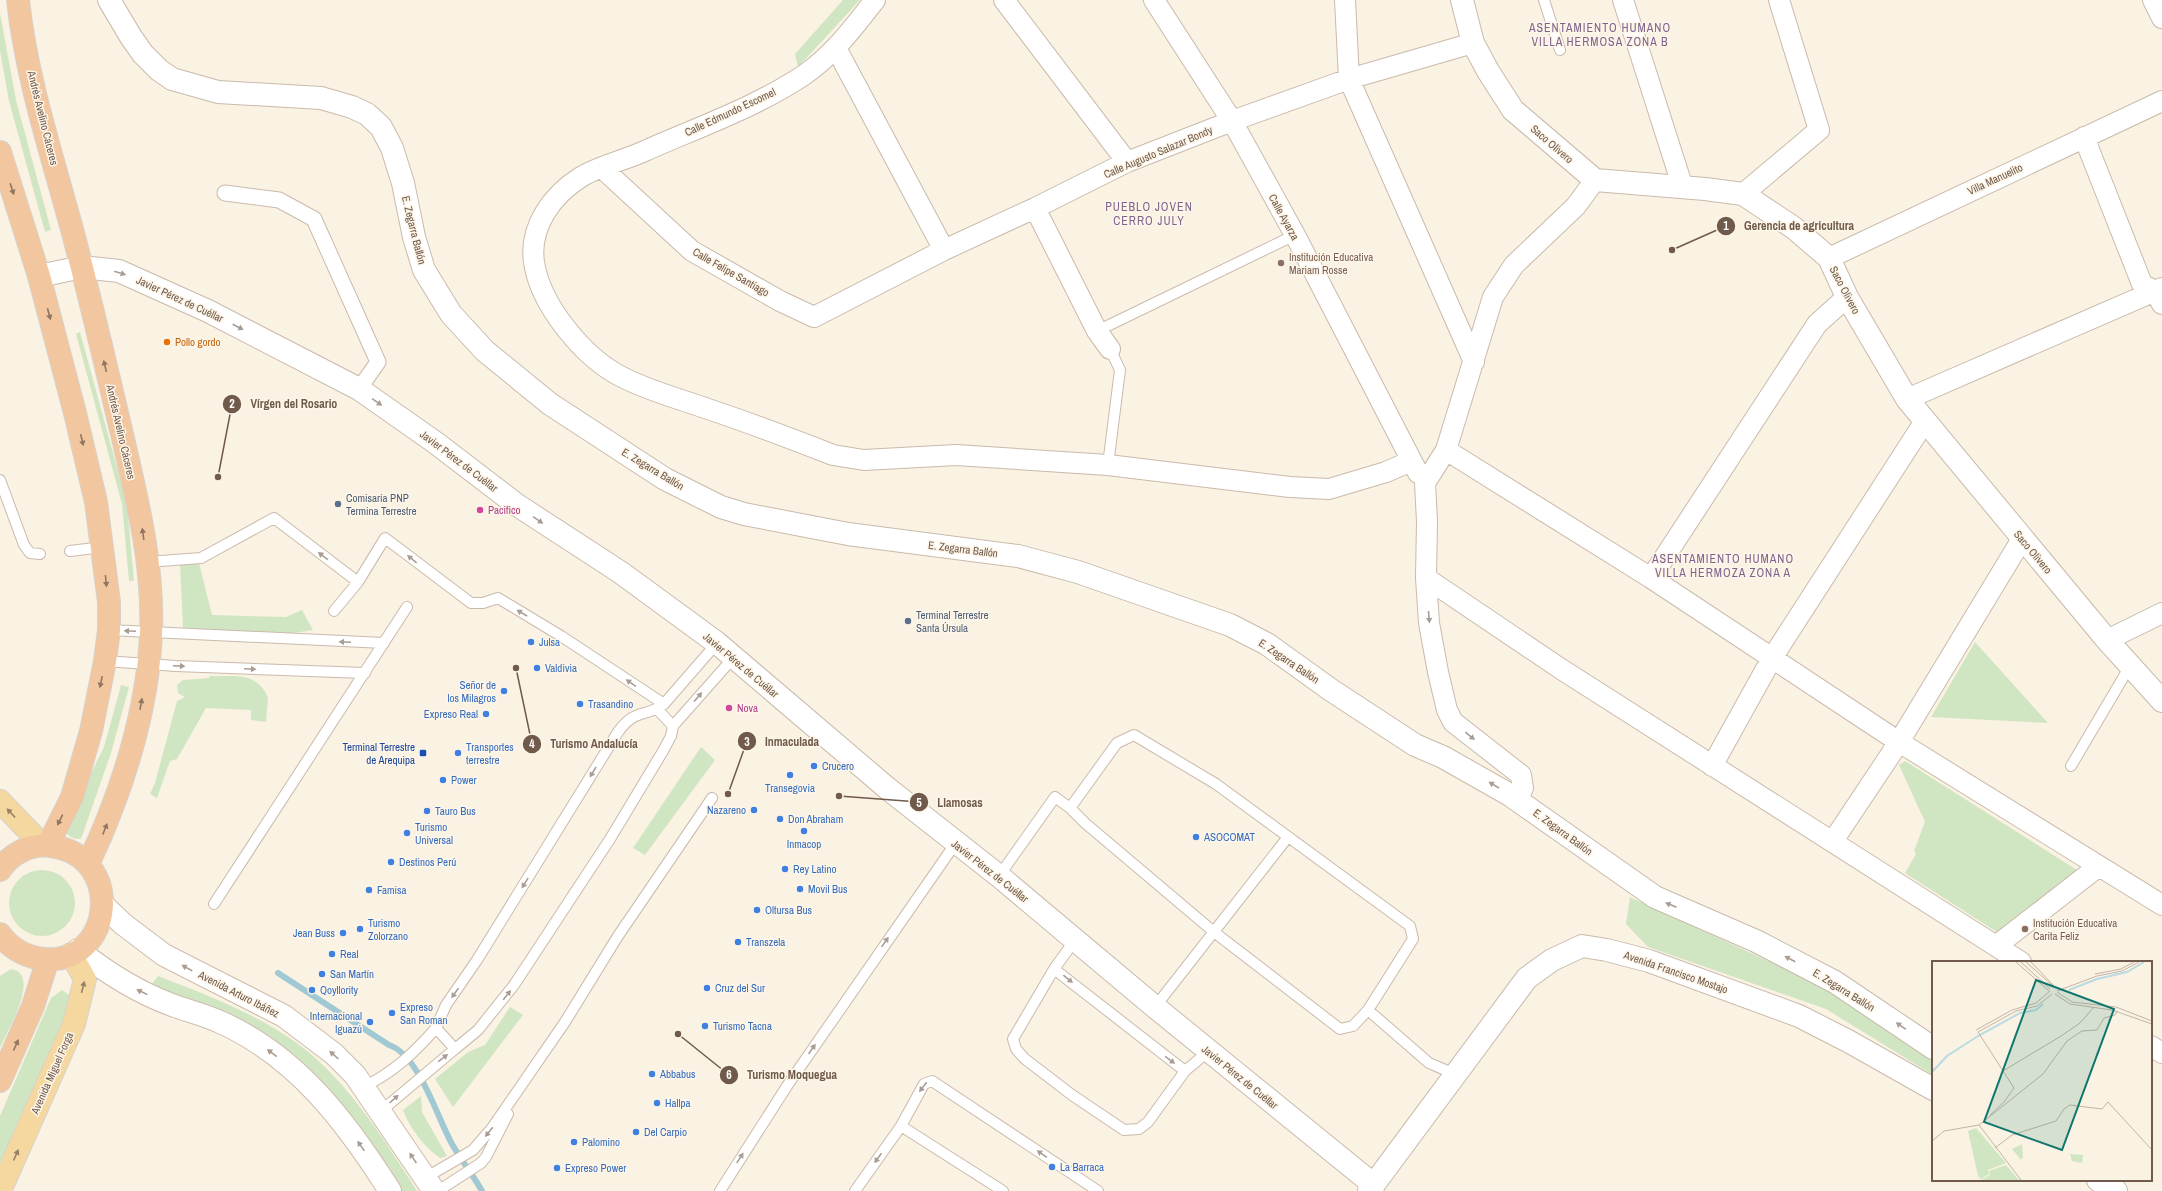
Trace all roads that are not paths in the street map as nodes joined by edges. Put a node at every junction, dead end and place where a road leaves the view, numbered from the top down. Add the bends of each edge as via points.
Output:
1 (18, 0) edge
2 (109, 0) edge
3 (875, 0) edge
4 (1004, 0) edge
5 (1154, 0) edge
6 (1345, 0) edge
7 (1462, 0) edge
8 (1544, 0) edge
9 (1623, 0) edge
10 (1779, 0) edge
11 (2153, 0) edge
12 (2162, 18) edge
13 (1473, 42) junction
14 (836, 48) junction
15 (1560, 50) dead end
16 (1349, 79) junction
17 (2162, 101) edge
18 (1232, 121) junction
19 (2084, 137) junction
20 (0, 152) edge
21 (1127, 162) junction
22 (602, 168) junction
23 (1595, 180) junction
24 (1683, 188) junction
25 (225, 193) dead end
26 (1743, 194) junction
27 (1035, 208) junction
28 (1295, 235) junction
29 (944, 250) junction
30 (1829, 258) junction
31 (82, 267) junction
32 (39, 276) junction
33 (2160, 294) edge
34 (1847, 297) junction
35 (814, 317) joint
36 (1097, 330) junction
37 (1110, 349) joint
38 (1474, 362) junction
39 (359, 389) junction
40 (1907, 399) junction
41 (1925, 421) junction
42 (1446, 450) junction
43 (1411, 461) junction
44 (1108, 466) junction
45 (0, 480) edge
46 (1425, 483) junction
47 (2022, 539) junction
48 (103, 547) junction
49 (70, 550) dead end
50 (40, 554) dead end
51 (147, 562) junction
52 (1426, 578) junction
53 (1651, 578) junction
54 (358, 582) junction
55 (407, 607) dead end
56 (334, 611) dead end
57 (2162, 614) edge
58 (109, 630) junction
59 (151, 632) junction
60 (2107, 640) junction
61 (384, 643) junction
62 (717, 644) junction
63 (734, 657) junction
64 (1772, 658) junction
65 (105, 661) junction
66 (148, 664) junction
67 (2130, 666) junction
68 (365, 673) junction
69 (2162, 701) edge
70 (661, 707) junction
71 (673, 726) junction
72 (1899, 742) junction
73 (1712, 766) junction
74 (2071, 766) dead end
75 (712, 798) dead end
76 (1517, 800) junction
77 (0, 801) edge
78 (1070, 808) junction
79 (1288, 837) junction
80 (1833, 841) junction
81 (955, 844) junction
82 (45, 845) junction
83 (88, 864) junction
84 (2099, 866) junction
85 (0, 870) edge
86 (999, 876) junction
87 (214, 904) dead end
88 (103, 905) junction
89 (2162, 905) edge
90 (1214, 932) junction
91 (0, 934) edge
92 (1075, 940) junction
93 (1996, 946) junction
94 (74, 952) junction
95 (48, 959) junction
96 (2019, 961) edge
97 (1054, 969) junction
98 (1155, 1007) junction
99 (1368, 1010) junction
100 (436, 1028) junction
101 (1932, 1047) edge
102 (2152, 1047) edge
103 (455, 1049) junction
104 (1209, 1051) junction
105 (2162, 1053) edge
106 (1185, 1071) junction
107 (1457, 1075) junction
108 (0, 1080) edge
109 (363, 1087) junction
110 (1932, 1088) edge
111 (520, 1090) junction
112 (381, 1111) junction
113 (901, 1126) junction
114 (2100, 1181) edge
115 (432, 1187) edge
116 (1371, 1188) edge
117 (0, 1191) edge
118 (390, 1191) edge
119 (720, 1191) edge
120 (855, 1191) edge
121 (1003, 1191) edge
122 (1098, 1191) edge
123 (2116, 1191) edge

1 - 31 highway, Andrés Avelino Cáceres via 39,108
76 -> 2 street, E. Zegarra Ballón via 1492,784 1415,745 1267,644 1230,625 1078,572 1018,556 848,534 744,514 721,508 664,478 550,404 485,351 451,314 424,270 392,148 380,127 367,114 321,98 218,92 172,78 159,70 143,54
3 - 14 street, Calle Edmundo Escomel
4 - 21 street
5 - 18 street, Calle Ayarza
6 - 16 street
7 - 13 street, Saco Olivero
8 - 15 lane
9 - 24 street
10 - 26 street via 1819,130
11 - 12 street
13 - 16 street, Calle Augusto Salazar Bondy
13 - 23 street, Saco Olivero via 1513,110
14 - 22 street, Calle Edmundo Escomel via 805,74 756,102
14 - 29 street
16 - 18 street, Calle Augusto Salazar Bondy
16 - 38 street
17 - 19 street, Villa Manuelito
18 - 21 street, Calle Augusto Salazar Bondy
18 - 28 street, Calle Ayarza
19 - 30 street, Villa Manuelito
19 - 33 street via 2142,284
20 -> 32 highway
21 - 27 street, Calle Augusto Salazar Bondy
22 - 35 street, Calle Felipe Santiago via 692,251
22 - 44 street, Calle Edmundo Escomel via 582,177 555,199 534,235 532,248 535,274 546,299 560,320 586,350 622,377 833,454 864,460 956,455
23 - 24 street, Saco Olivero
23 - 38 street via 1576,206 1514,265 1493,297
24 - 26 street, Saco Olivero
25 - 39 street via 279,200 314,219 378,362
26 - 30 street, Saco Olivero via 1794,228
27 - 29 street, Calle Augusto Salazar Bondy
27 - 36 street
28 - 36 lane
28 - 43 street, Calle Ayarza
29 - 35 street, Calle Augusto Salazar Bondy
30 - 34 street, Saco Olivero
31 - 32 street, Javier Pérez de Cuéllar
31 -> 39 street, Javier Pérez de Cuéllar via 120,271 208,311
51 -> 31 highway, Andrés Avelino Cáceres via 139,505
32 -> 48 highway via 87,461
33 - 40 street
34 - 40 street, Saco Olivero
34 - 53 street via 1818,324
36 - 37 street
37 - 44 lane via 1120,370
38 - 42 street
39 -> 62 street, Javier Pérez de Cuéllar via 436,443 517,505 620,572
40 - 41 street, Saco Olivero
41 - 47 street, Saco Olivero
41 - 64 street
42 - 46 street
42 - 53 street
43 - 44 street, Calle Edmundo Escomel via 1386,472 1329,489 1290,487
43 - 46 street, Calle Ayarza
45 - 50 lane via 24,545 30,553
46 - 52 street
47 - 60 street, Saco Olivero
47 - 72 street
48 - 49 lane
48 -> 58 highway via 109,602
54 -> 51 lane via 274,518 200,558
51 - 59 highway, Andrés Avelino Cáceres
52 - 73 street
52 -> 76 street via 1429,622 1447,710 1453,722 1521,775 1523,788
53 - 64 street
54 - 56 lane
70 -> 54 lane via 561,636 498,598 483,603 470,603 385,538
55 - 61 lane
57 - 60 street
59 -> 58 lane
58 - 65 highway
61 -> 59 lane
59 - 66 highway, Andrés Avelino Cáceres
60 - 67 street, Saco Olivero
61 - 68 lane
62 - 63 street, Javier Pérez de Cuéllar
62 - 70 lane
71 -> 63 lane
63 - 81 street, Javier Pérez de Cuéllar
64 - 72 street
64 - 73 street
65 - 66 lane
65 -> 82 highway via 83,764 72,797
66 -> 68 lane
83 -> 66 highway, Andrés Avelino Cáceres via 117,797 129,759
67 - 69 street, Saco Olivero
67 - 74 lane
68 - 87 lane
70 - 71 lane
70 -> 100 lane via 626,720 477,960 446,1005
103 -> 71 lane via 478,1030 514,985 610,839 663,751
72 - 80 street
72 - 84 street
73 - 80 street
75 - 111 lane via 618,936
101 -> 76 street, E. Zegarra Ballón via 1835,982 1756,941 1655,897
82 -> 77 main road
78 - 79 lane via 1117,743 1134,735 1216,784
78 - 86 lane via 1055,797
78 - 90 lane
79 - 90 lane
79 - 99 lane via 1410,926 1413,939
80 - 93 street
81 - 86 street, Javier Pérez de Cuéllar
119 -> 81 lane via 787,1086
82 - 83 highway via 70,851
82 - 85 highway via 19,852
83 - 88 highway via 99,883
84 - 89 street
84 - 93 street
86 - 92 street, Javier Pérez de Cuéllar
88 - 94 highway via 98,925 86,943
109 -> 88 street, Avenida Arturo Ibáñez via 334,1054 289,1020 254,999 193,971 164,954 123,924
90 - 98 lane
90 - 99 lane via 1340,1029 1353,1026
91 - 95 highway via 20,952
92 - 97 lane
92 - 98 street, Javier Pérez de Cuéllar
93 - 96 street
94 - 95 highway
117 -> 94 main road, Avenida Miguel Forga via 74,1024 85,979
118 -> 94 street via 350,1131 323,1098 266,1048 221,1022 133,987
108 -> 95 highway via 33,1006
97 -> 106 lane
97 - 106 lane via 1013,1039 1016,1050 1025,1059 1124,1130 1139,1129 1148,1122
98 - 104 street, Javier Pérez de Cuéllar
99 - 107 lane via 1429,1063
100 - 103 lane
100 - 109 lane via 416,1051 378,1080
102 - 105 street
112 -> 103 lane
104 - 106 lane
104 - 116 street, Javier Pérez de Cuéllar
107 - 110 street, Avenida Francisco Mostajo via 1527,978 1552,960 1582,946 1649,961 1798,1016
107 - 116 street, Avenida Francisco Mostajo
109 - 112 street, Avenida Arturo Ibáñez
111 -> 115 lane via 492,1128 472,1150 453,1163
111 - 115 lane via 490,1153 481,1163 462,1175
115 -> 112 street, Avenida Arturo Ibáñez
113 -> 120 lane
113 - 121 lane
122 -> 113 lane via 932,1081 924,1084
114 - 123 street

